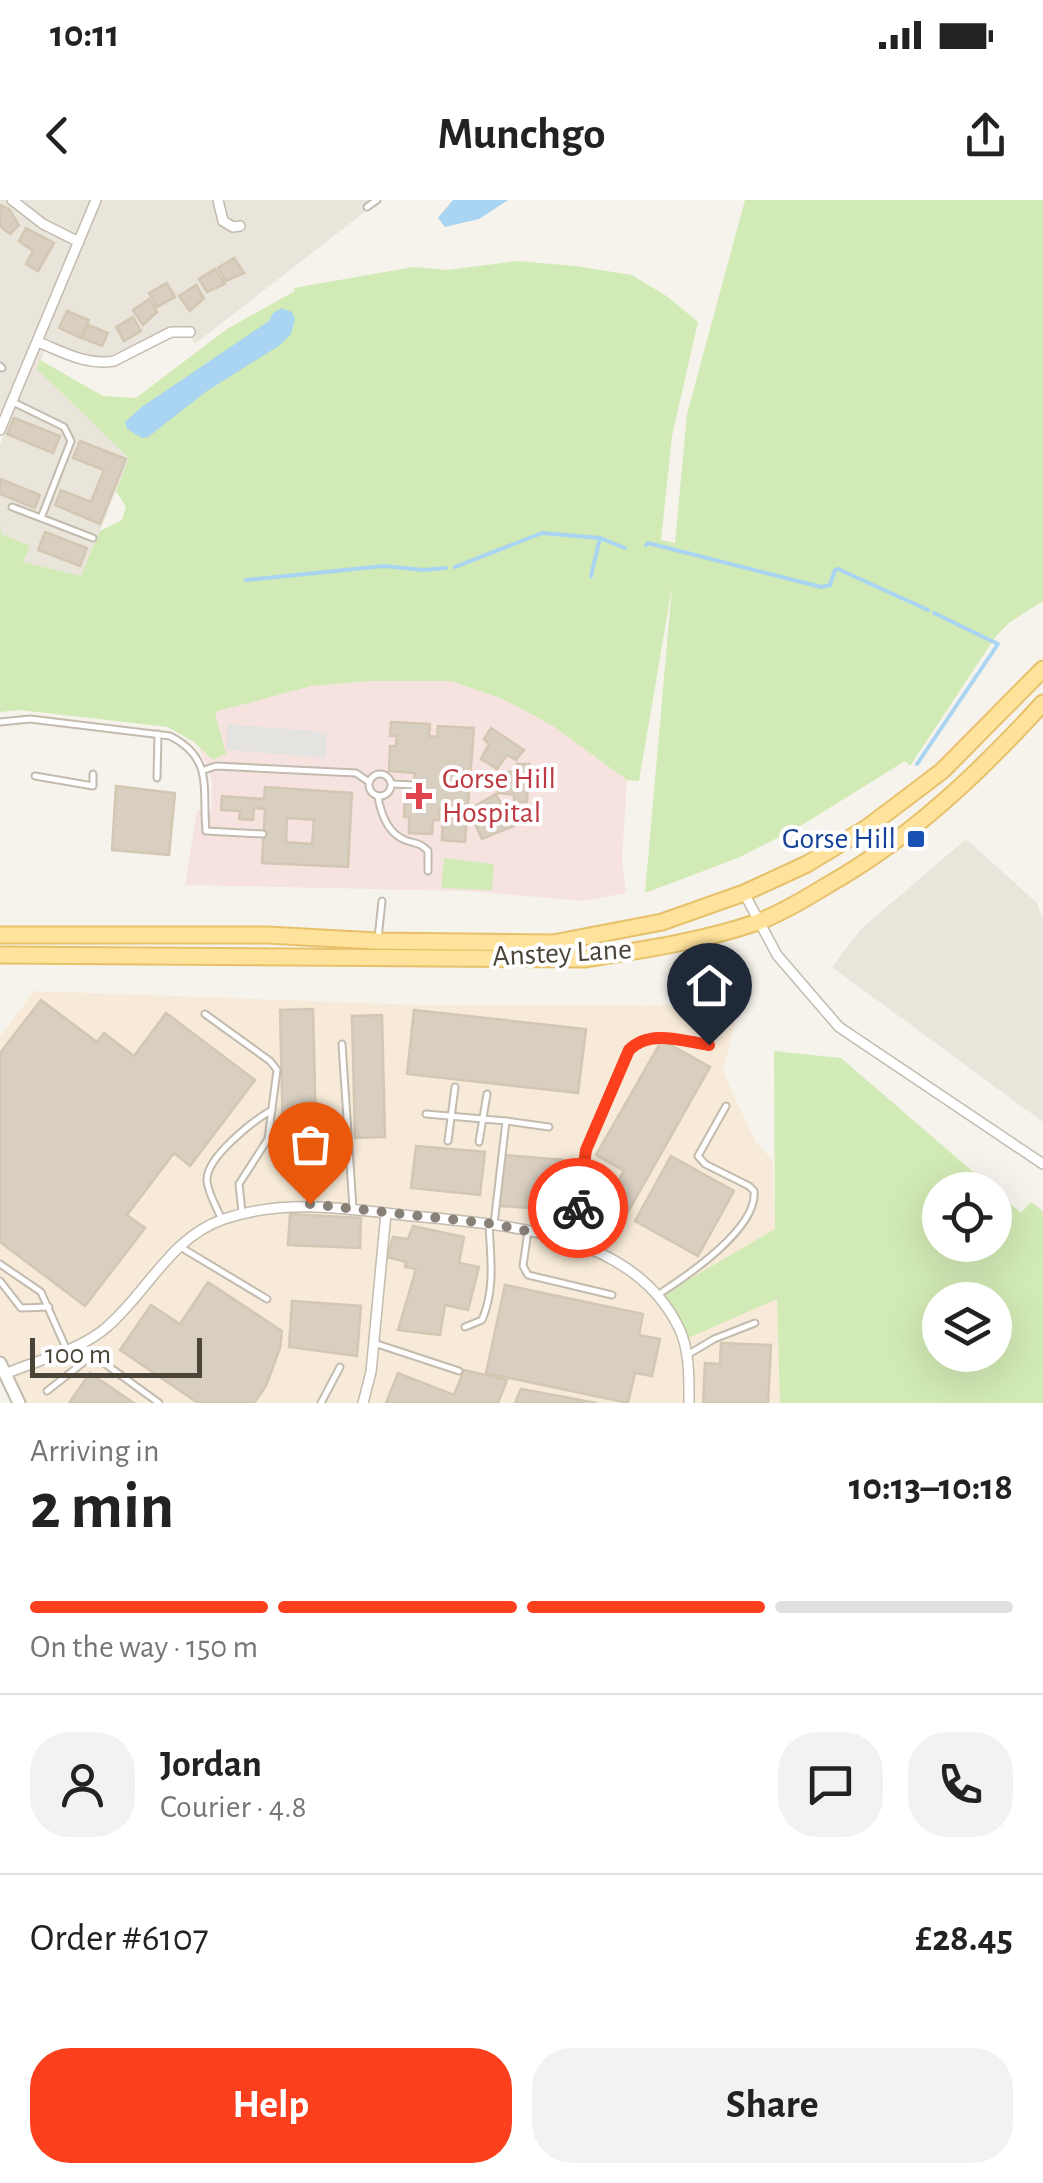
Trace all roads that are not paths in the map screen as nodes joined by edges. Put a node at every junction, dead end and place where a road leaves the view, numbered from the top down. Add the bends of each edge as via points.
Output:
1 (12, 200) edge
2 (96, 200) edge
3 (218, 200) edge
4 (376, 200) edge
5 (368, 207) dead end
6 (240, 226) dead end
7 (80, 242) junction
8 (173, 319) dead end
9 (171, 332) junction
10 (190, 332) dead end
11 (38, 342) junction
12 (12, 402) junction
13 (0, 430) edge
14 (12, 507) dead end
15 (41, 518) junction
16 (93, 538) dead end
17 (1043, 668) edge
18 (1043, 704) edge
19 (0, 722) edge
20 (158, 734) junction
21 (204, 770) junction
22 (94, 774) dead end
23 (35, 776) dead end
24 (157, 778) dead end
25 (369, 782) junction
26 (392, 784) junction
27 (414, 785) dead end
28 (378, 796) junction
29 (263, 834) dead end
30 (428, 871) dead end
31 (744, 893) junction
32 (382, 900) dead end
33 (759, 921) junction
34 (0, 935) edge
35 (378, 941) junction
36 (0, 955) edge
37 (206, 1014) dead end
38 (342, 1044) dead end
39 (709, 1045) dead end
40 (455, 1087) dead end
41 (487, 1094) dead end
42 (726, 1106) dead end
43 (272, 1110) junction
44 (426, 1114) dead end
45 (452, 1116) junction
46 (483, 1118) junction
47 (506, 1121) junction
48 (548, 1128) dead end
49 (448, 1141) dead end
50 (479, 1142) dead end
51 (1043, 1164) edge
52 (353, 1208) junction
53 (386, 1213) junction
54 (242, 1215) junction
55 (222, 1220) junction
56 (492, 1224) junction
57 (528, 1231) junction
58 (572, 1241) junction
59 (179, 1246) junction
60 (0, 1264) edge
61 (0, 1281) edge
62 (612, 1295) dead end
63 (656, 1296) junction
64 (267, 1299) dead end
65 (49, 1306) junction
66 (755, 1323) dead end
67 (464, 1327) dead end
68 (79, 1343) junction
69 (374, 1343) junction
70 (66, 1348) junction
71 (93, 1355) junction
72 (686, 1356) junction
73 (340, 1367) dead end
74 (2, 1368) edge
75 (459, 1370) dead end
76 (47, 1391) dead end
77 (19, 1403) edge
78 (159, 1403) edge
79 (321, 1403) edge
80 (363, 1403) edge
81 (690, 1403) edge

1 - 7 street
2 - 7 street
3 - 6 street via 223,220
4 - 5 lane
7 - 11 street
8 - 9 street
9 - 10 street
9 - 11 street via 104,363
11 - 12 street
12 - 13 street
12 - 15 lane via 70,433
14 - 15 lane
15 - 16 lane
17 - 31 main road, Anstey Lane via 908,798 807,864
18 - 33 main road, Anstey Lane via 920,825 862,866
19 - 20 lane via 30,719
20 - 21 lane via 190,746
20 - 24 lane
21 - 25 lane via 356,772
21 - 29 lane via 206,832
22 - 23 lane via 93,786
25 - 26 lane via 382,774
25 - 28 lane
26 - 27 lane
26 - 28 lane
28 - 30 lane via 388,827 428,851
31 - 33 street
31 - 35 main road, Anstey Lane via 662,922 553,943
32 - 35 lane
33 - 36 main road, Anstey Lane via 584,958
33 - 51 street via 777,955 839,1027
34 - 35 main road, Anstey Lane via 267,934
37 - 43 lane via 276,1066
38 - 52 lane
39 - 58 lane via 652,1038 629,1050 586,1150
40 - 45 lane
41 - 46 lane
42 - 63 lane via 698,1156 749,1186 754,1201 720,1250
43 - 54 lane via 265,1146 238,1184
43 - 55 lane via 244,1128 209,1172
44 - 45 lane
45 - 46 lane
45 - 49 lane
46 - 47 lane
46 - 50 lane
47 - 48 lane
47 - 56 lane
52 - 53 street
52 - 54 street via 310,1204
53 - 56 street
53 - 69 street
54 - 55 street
55 - 59 street
56 - 57 street
56 - 67 lane via 488,1306 482,1320
57 - 58 street
57 - 62 lane via 528,1275
58 - 63 street via 602,1253
59 - 64 lane
59 - 68 street via 107,1328
60 - 65 lane via 33,1284
61 - 65 lane via 21,1308
63 - 72 street via 681,1330
65 - 70 lane
66 - 72 lane
68 - 70 street
68 - 71 lane
69 - 75 lane
69 - 80 street
70 - 74 street
71 - 76 lane
71 - 78 lane
72 - 81 street
73 - 79 lane
74 - 77 street

